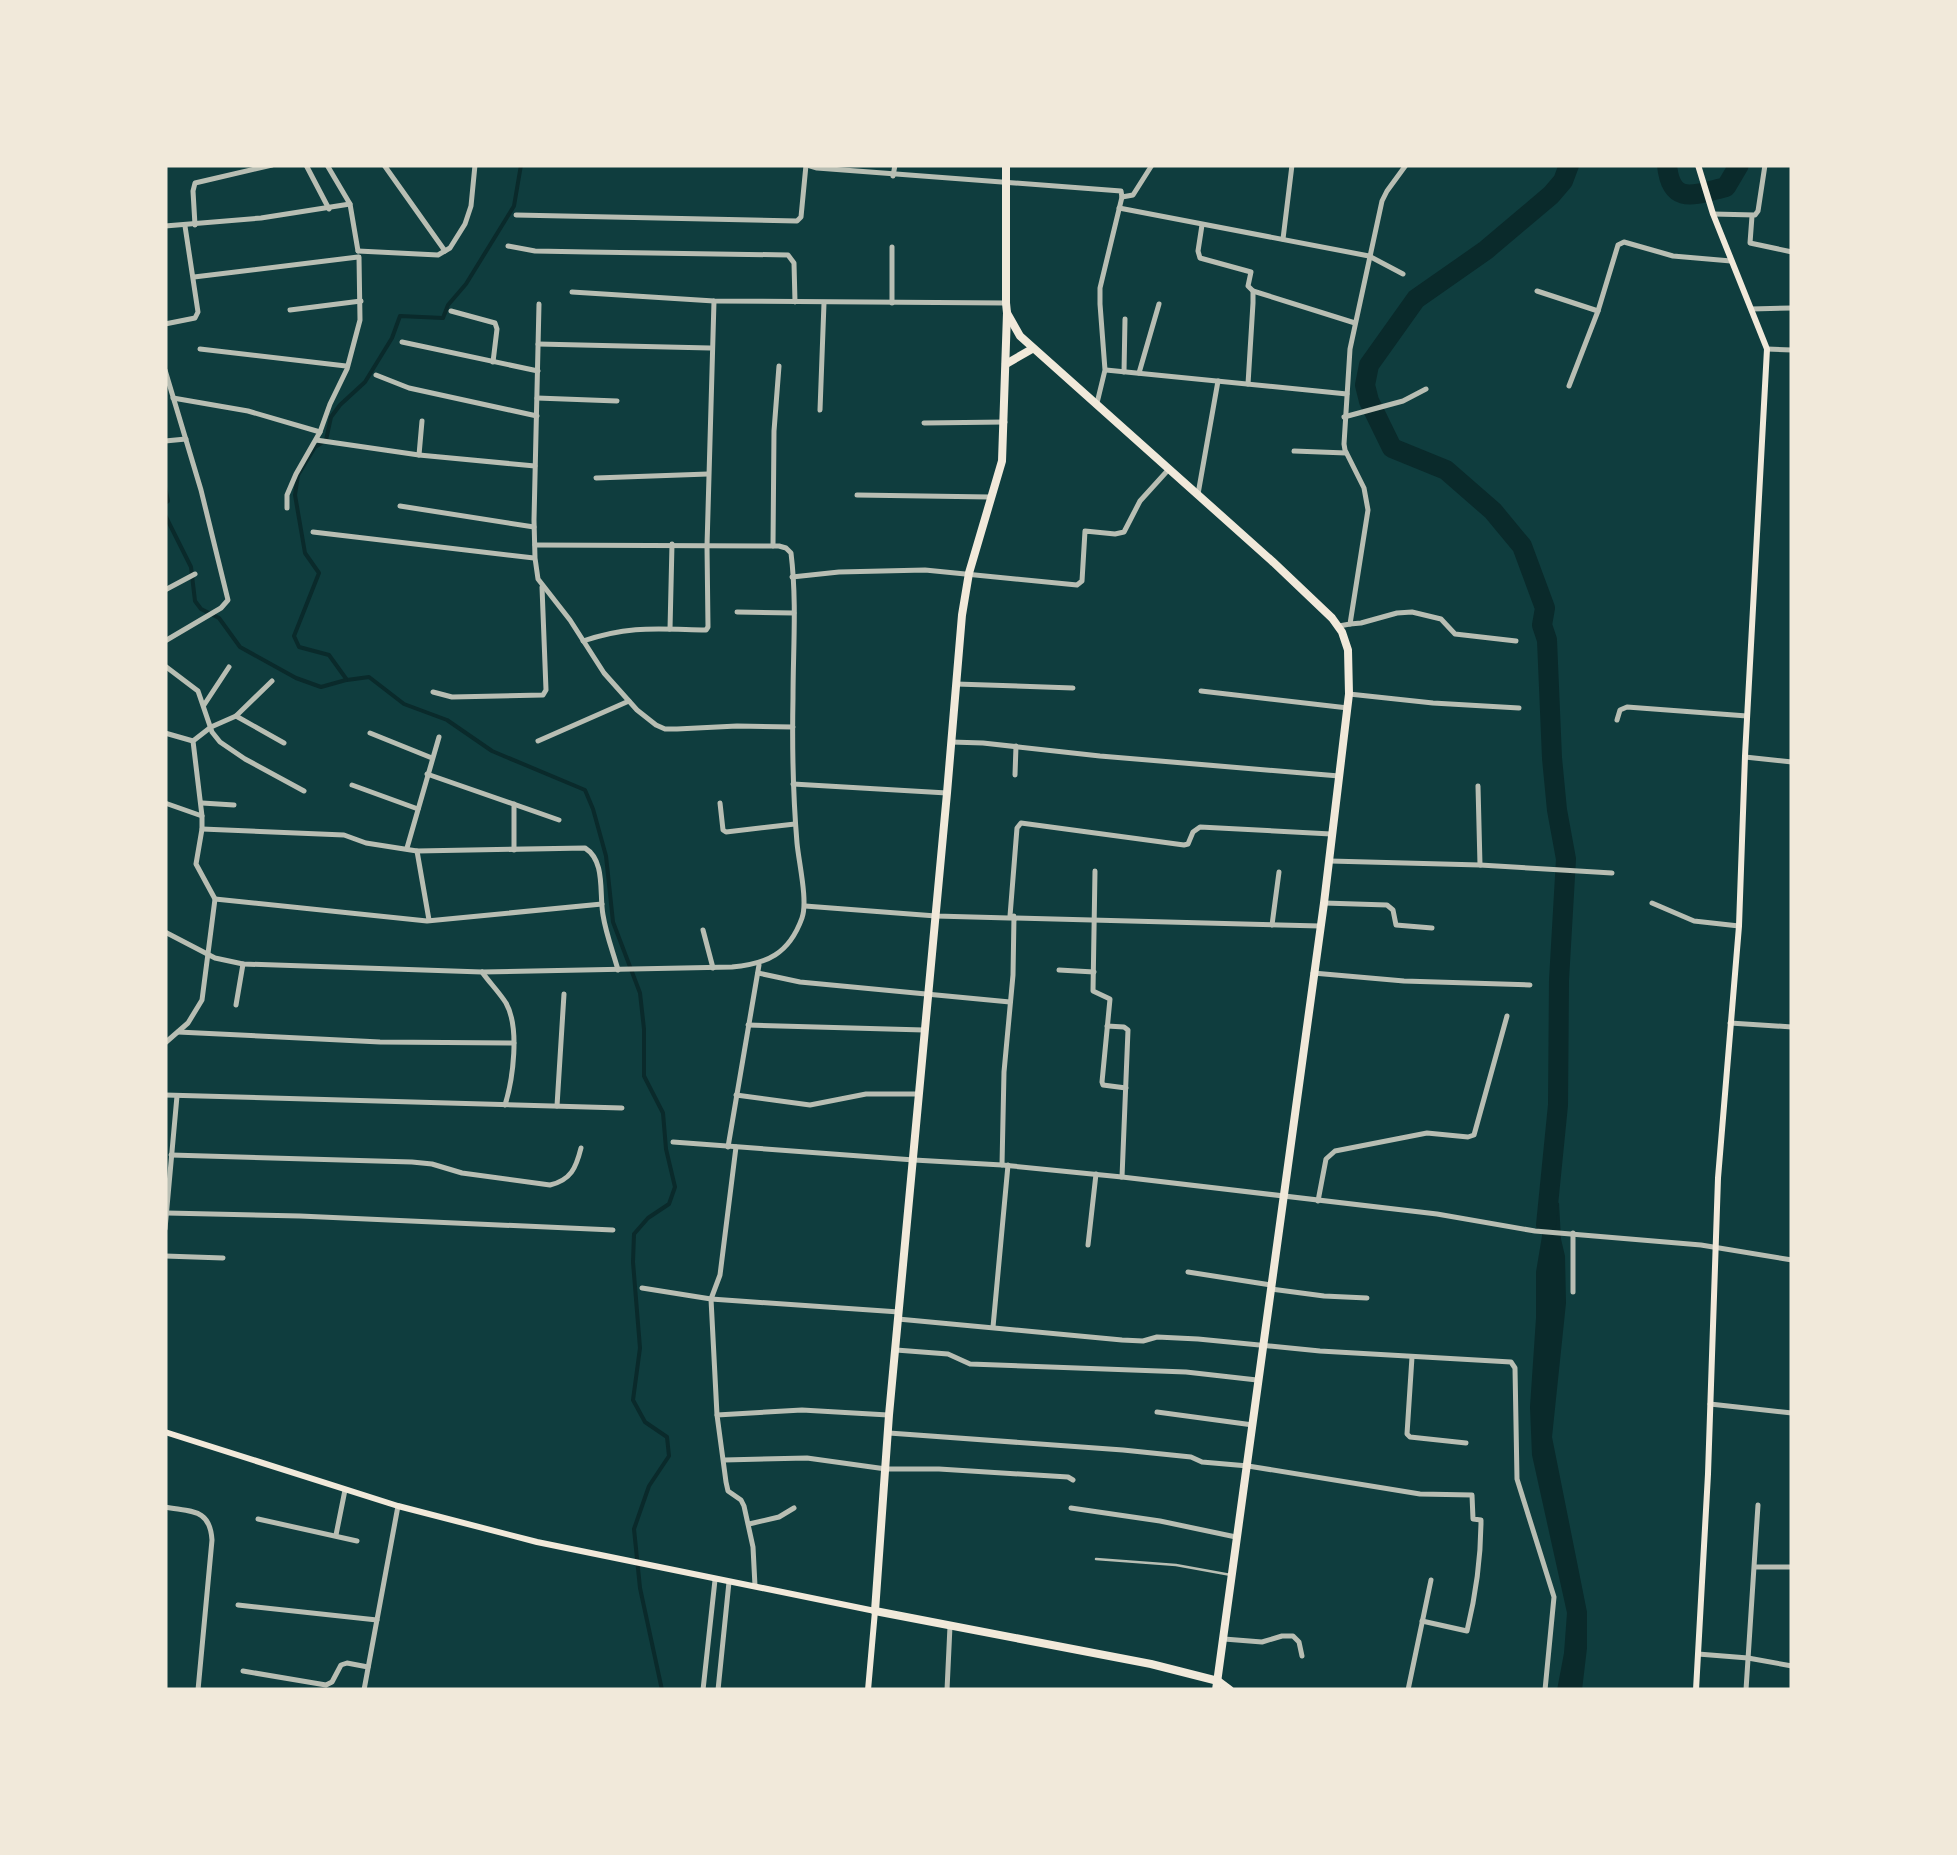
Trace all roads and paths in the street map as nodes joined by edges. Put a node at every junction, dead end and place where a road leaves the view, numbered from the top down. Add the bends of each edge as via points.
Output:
1 (272, 165) edge
2 (306, 165) edge
3 (328, 165) edge
4 (384, 165) edge
5 (474, 165) edge
6 (806, 165) edge
7 (896, 165) edge
8 (1006, 165) edge
9 (1152, 165) edge
10 (1292, 165) edge
11 (1406, 165) edge
12 (1766, 165) edge
13 (1699, 168) edge
14 (893, 176) junction
15 (1005, 181) junction
16 (1122, 196) junction
17 (350, 204) junction
18 (329, 208) junction
19 (1119, 208) junction
20 (1712, 211) junction
21 (516, 215) dead end
22 (1752, 216) junction
23 (1202, 224) junction
24 (196, 225) junction
25 (165, 226) edge
26 (185, 226) junction
27 (1283, 239) junction
28 (508, 246) dead end
29 (892, 247) dead end
30 (445, 251) junction
31 (1792, 252) edge
32 (358, 254) junction
33 (1370, 256) junction
34 (1731, 261) junction
35 (1404, 274) dead end
36 (194, 276) junction
37 (1253, 291) junction
38 (572, 292) dead end
39 (1537, 292) dead end
40 (361, 300) junction
41 (714, 301) junction
42 (795, 302) junction
43 (1006, 302) junction
44 (824, 303) junction
45 (892, 303) junction
46 (540, 304) dead end
47 (1159, 304) dead end
48 (1792, 308) edge
49 (1751, 309) junction
50 (290, 310) dead end
51 (450, 311) dead end
52 (1598, 311) junction
53 (1007, 313) junction
54 (1125, 319) dead end
55 (1355, 323) junction
56 (165, 324) edge
57 (402, 342) dead end
58 (538, 344) junction
59 (711, 348) junction
60 (200, 349) dead end
61 (1032, 349) junction
62 (1766, 350) junction
63 (1792, 350) edge
64 (493, 362) junction
65 (1006, 364) junction
66 (348, 366) junction
67 (779, 366) dead end
68 (165, 370) edge
69 (1106, 370) junction
70 (538, 371) junction
71 (1124, 372) junction
72 (1140, 373) junction
73 (376, 375) dead end
74 (1218, 381) junction
75 (1248, 384) junction
76 (1569, 386) dead end
77 (1426, 388) dead end
78 (1346, 394) junction
79 (173, 398) junction
80 (537, 398) junction
81 (617, 402) dead end
82 (1096, 406) junction
83 (820, 410) dead end
84 (537, 416) junction
85 (1344, 418) junction
86 (422, 421) dead end
87 (1005, 422) junction
88 (924, 423) dead end
89 (319, 438) junction
90 (186, 440) junction
91 (165, 442) edge
92 (1294, 451) dead end
93 (1347, 454) junction
94 (419, 455) junction
95 (535, 466) junction
96 (1169, 469) junction
97 (709, 474) junction
98 (596, 478) dead end
99 (1198, 494) junction
100 (857, 496) dead end
101 (990, 497) junction
102 (400, 506) dead end
103 (288, 508) dead end
104 (534, 527) junction
105 (313, 532) dead end
106 (535, 544) junction
107 (672, 544) junction
108 (708, 546) junction
109 (773, 546) junction
110 (534, 558) junction
111 (968, 573) junction
112 (195, 574) dead end
113 (792, 576) junction
114 (542, 584) junction
115 (165, 590) edge
116 (737, 612) dead end
117 (796, 613) junction
118 (1350, 624) junction
119 (1338, 626) junction
120 (670, 629) junction
121 (583, 640) junction
122 (165, 641) edge
123 (1516, 642) dead end
124 (165, 666) edge
125 (229, 667) dead end
126 (272, 681) dead end
127 (956, 684) junction
128 (1073, 688) dead end
129 (1200, 691) dead end
130 (433, 692) dead end
131 (1349, 694) junction
132 (630, 701) junction
133 (204, 705) junction
134 (1348, 708) junction
135 (1519, 708) dead end
136 (236, 716) junction
137 (1747, 716) junction
138 (1617, 720) dead end
139 (793, 727) junction
140 (211, 728) junction
141 (165, 733) edge
142 (370, 733) dead end
143 (439, 738) dead end
144 (194, 741) junction
145 (538, 741) dead end
146 (952, 742) junction
147 (284, 743) dead end
148 (1016, 746) junction
149 (1745, 756) junction
150 (432, 758) junction
151 (1792, 762) edge
152 (427, 774) junction
153 (1015, 775) dead end
154 (1340, 776) junction
155 (793, 784) junction
156 (352, 786) dead end
157 (1478, 786) dead end
158 (304, 790) dead end
159 (947, 793) junction
160 (720, 802) dead end
161 (165, 803) edge
162 (202, 803) junction
163 (514, 804) junction
164 (234, 805) dead end
165 (418, 809) junction
166 (202, 816) junction
167 (558, 820) dead end
168 (795, 824) junction
169 (202, 829) junction
170 (1332, 834) junction
171 (407, 848) junction
172 (514, 850) junction
173 (417, 852) junction
174 (1328, 861) junction
175 (1480, 865) junction
176 (1095, 871) dead end
177 (1279, 872) dead end
178 (1612, 873) dead end
179 (214, 899) junction
180 (1324, 903) junction
181 (1652, 903) dead end
182 (602, 904) junction
183 (806, 906) junction
184 (936, 916) junction
185 (1012, 916) junction
186 (429, 920) junction
187 (1094, 920) junction
188 (1272, 925) junction
189 (1320, 926) junction
190 (1738, 926) junction
191 (1432, 928) dead end
192 (703, 930) dead end
193 (165, 932) edge
194 (209, 955) junction
195 (243, 964) junction
196 (759, 965) junction
197 (713, 968) junction
198 (621, 970) junction
199 (1059, 970) dead end
200 (482, 972) junction
201 (1094, 972) junction
202 (1314, 973) junction
203 (758, 974) junction
204 (1530, 985) dead end
205 (564, 994) dead end
206 (927, 995) junction
207 (1010, 1002) junction
208 (236, 1005) dead end
209 (1507, 1016) dead end
210 (748, 1025) junction
211 (1107, 1026) junction
212 (1730, 1027) junction
213 (1792, 1027) edge
214 (924, 1030) junction
215 (176, 1032) junction
216 (165, 1043) edge
217 (514, 1043) junction
218 (1126, 1088) junction
219 (165, 1094) edge
220 (919, 1094) junction
221 (736, 1095) junction
222 (177, 1096) junction
223 (505, 1105) junction
224 (557, 1107) junction
225 (622, 1108) dead end
226 (169, 1135) edge
227 (674, 1142) dead end
228 (732, 1147) junction
229 (581, 1148) dead end
230 (171, 1154) junction
231 (914, 1160) junction
232 (1005, 1165) junction
233 (1096, 1174) junction
234 (1122, 1176) junction
235 (1282, 1196) junction
236 (1318, 1201) junction
237 (166, 1213) edge
238 (165, 1229) edge
239 (613, 1230) dead end
240 (1573, 1233) junction
241 (1088, 1245) dead end
242 (1714, 1248) junction
243 (165, 1256) edge
244 (223, 1258) dead end
245 (1792, 1260) edge
246 (1188, 1272) dead end
247 (1271, 1287) junction
248 (642, 1288) dead end
249 (1573, 1292) dead end
250 (1367, 1298) dead end
251 (712, 1299) junction
252 (898, 1315) junction
253 (992, 1326) junction
254 (1264, 1344) junction
255 (895, 1350) junction
256 (1412, 1356) junction
257 (1260, 1380) junction
258 (1710, 1404) junction
259 (1157, 1412) dead end
260 (1792, 1412) edge
261 (716, 1415) junction
262 (889, 1415) junction
263 (1253, 1425) junction
264 (165, 1432) edge
265 (888, 1433) junction
266 (1466, 1443) dead end
267 (723, 1460) junction
268 (1248, 1466) junction
269 (886, 1469) junction
270 (1073, 1480) dead end
271 (345, 1490) junction
272 (1758, 1505) dead end
273 (165, 1506) edge
274 (398, 1506) junction
275 (794, 1508) dead end
276 (1071, 1508) dead end
277 (258, 1519) dead end
278 (748, 1524) junction
279 (336, 1535) junction
280 (1238, 1537) junction
281 (357, 1541) dead end
282 (1096, 1559) dead end
283 (1754, 1567) junction
284 (1792, 1568) edge
285 (1233, 1575) junction
286 (716, 1580) junction
287 (1431, 1580) dead end
288 (729, 1582) junction
289 (755, 1587) junction
290 (238, 1605) dead end
291 (875, 1611) junction
292 (377, 1620) junction
293 (1422, 1621) junction
294 (950, 1626) junction
295 (1224, 1638) junction
296 (1698, 1654) junction
297 (1302, 1656) dead end
298 (1748, 1658) junction
299 (1792, 1666) edge
300 (368, 1667) junction
301 (243, 1671) dead end
302 (1217, 1686) edge
303 (198, 1690) edge
304 (364, 1690) edge
305 (702, 1690) edge
306 (718, 1690) edge
307 (868, 1690) edge
308 (947, 1690) edge
309 (1230, 1690) edge
310 (1408, 1690) edge
311 (1545, 1690) edge
312 (1696, 1690) edge
313 (1746, 1690) edge

1 - 24 street via 196,183
2 - 18 street
3 - 17 street
4 - 30 street
5 - 30 street via 466,224
6 - 14 street
6 - 21 street via 797,220
7 - 14 street
8 - 15 main road
9 - 16 street via 1133,195
10 - 27 street
11 - 33 street via 1382,202
12 - 22 street
13 - 20 main road
14 - 15 street
15 - 16 street via 1117,190
15 - 43 main road
16 - 19 street
17 - 18 street
17 - 32 street
18 - 24 street
19 - 23 street
19 - 69 street via 1100,294
20 - 22 street
20 - 34 main road
22 - 31 street via 1750,244
23 - 27 street
23 - 37 street via 1200,258 1250,270
24 - 26 street
25 - 26 street
26 - 36 street
27 - 33 street
28 - 42 street via 788,255
29 - 45 street
30 - 32 street
32 - 36 street
32 - 40 street
33 - 35 street
33 - 55 street
34 - 49 main road
34 - 52 street via 1621,243
36 - 56 street via 198,315
37 - 55 street
37 - 75 street
38 - 41 street
39 - 52 street
40 - 50 street
40 - 66 street
41 - 42 street
41 - 59 street
42 - 44 street
43 - 45 street
43 - 53 main road
44 - 45 street
44 - 83 street
46 - 58 street
47 - 72 street
48 - 49 street
49 - 62 main road
51 - 64 street via 495,322
52 - 76 street
53 - 61 main road
53 - 65 main road
54 - 71 street
55 - 78 street
57 - 64 street
58 - 59 street
58 - 70 street
59 - 97 street
60 - 66 street
61 - 65 main road
61 - 82 main road
62 - 63 street
62 - 137 main road
64 - 70 street
65 - 87 main road
66 - 89 street
67 - 109 street
68 - 79 street
69 - 71 street
69 - 82 street
70 - 80 street
71 - 72 street
72 - 74 street
73 - 84 street
74 - 75 street
74 - 99 street
75 - 78 street
77 - 85 street
78 - 85 street
79 - 89 street via 248,411
79 - 90 street
80 - 81 street
80 - 84 street
82 - 96 main road
84 - 95 street
85 - 93 street
86 - 94 street
87 - 88 street
87 - 101 main road
89 - 94 street
89 - 103 street via 288,492
90 - 91 street
90 - 122 street via 228,600
92 - 93 street
93 - 118 street via 1368,510
94 - 95 street
95 - 104 street
96 - 99 main road
96 - 111 street via 1124,532 1085,531 1077,586
97 - 98 street
97 - 108 street
99 - 119 main road
100 - 101 street
101 - 111 main road
102 - 104 street
104 - 106 street
105 - 110 street
106 - 107 street
106 - 110 street
107 - 108 street
107 - 120 street
108 - 109 street
108 - 120 street via 708,629
109 - 113 street via 791,553
110 - 114 street
111 - 113 street
111 - 127 main road
112 - 115 street
113 - 117 street
114 - 121 street
114 - 130 street via 543,696
116 - 117 street
117 - 139 street
118 - 119 street
118 - 123 street via 1412,612 1438,618 1455,634
119 - 131 main road via 1348,650
120 - 121 street via 633,628
121 - 132 street
124 - 133 street via 192,684
125 - 133 street
126 - 136 street
127 - 128 street
127 - 146 main road
129 - 134 street
131 - 134 main road
131 - 135 street
132 - 139 street via 664,729
132 - 145 street
133 - 140 street
134 - 154 main road
136 - 140 street
136 - 147 street
137 - 138 street via 1627,707
137 - 149 main road
139 - 155 street
140 - 144 street
140 - 158 street via 226,747
141 - 144 street
142 - 150 street
143 - 150 street
144 - 162 street
146 - 148 street
146 - 159 main road
148 - 153 street
148 - 154 street
149 - 151 street
149 - 190 main road
150 - 152 street
152 - 163 street
152 - 165 street
154 - 170 main road
155 - 159 street
155 - 168 street
156 - 165 street
157 - 175 street
159 - 184 main road
160 - 168 street via 726,832
161 - 166 street
162 - 164 street
162 - 166 street
163 - 167 street
163 - 172 street
165 - 171 street
166 - 169 street
168 - 183 street
169 - 171 street via 344,835
169 - 179 street via 196,864
170 - 174 main road
170 - 185 street via 1200,826 1184,845 1021,823
171 - 173 street
172 - 173 street
172 - 182 street via 590,850
173 - 186 street
174 - 175 street
174 - 180 main road
175 - 178 street
176 - 187 street
177 - 188 street
179 - 186 street
179 - 194 street
180 - 189 main road
180 - 191 street via 1387,905 1396,925
181 - 190 street via 1694,921
182 - 186 street
182 - 198 street
183 - 184 street
183 - 196 street via 792,937
184 - 185 street
184 - 206 main road
185 - 187 street
185 - 207 street
187 - 188 street
187 - 201 street
188 - 189 street
189 - 202 main road
190 - 212 main road
192 - 197 street
193 - 194 street
194 - 195 street
194 - 215 street via 202,1000
195 - 200 street
195 - 208 street
196 - 197 street
196 - 203 street
197 - 198 street
198 - 200 street
199 - 201 street
200 - 217 street via 508,1008
201 - 211 street via 1093,991 1110,999
202 - 204 street
202 - 235 main road
203 - 206 street
203 - 210 street
205 - 224 street
206 - 207 street
206 - 214 main road
207 - 232 street
209 - 236 street via 1474,1135 1427,1133 1335,1151 1326,1159
210 - 214 street
210 - 221 street
211 - 218 street via 1128,1030
211 - 218 street via 1102,1084
212 - 213 street
212 - 242 main road
214 - 220 main road
215 - 216 street
215 - 217 street
217 - 223 street
218 - 234 street
219 - 222 street
220 - 221 street via 866,1094 810,1105
220 - 231 main road
221 - 228 street
222 - 223 street
222 - 226 street
223 - 224 street
224 - 225 street
226 - 230 street
227 - 228 street
228 - 231 street
228 - 251 street
229 - 230 street via 572,1174 550,1185 412,1162
230 - 237 street
231 - 232 street
231 - 252 main road
232 - 233 street
232 - 253 street
233 - 234 street
233 - 241 street
234 - 235 street
235 - 236 street
235 - 247 main road
236 - 240 street
237 - 238 street
237 - 239 street
240 - 242 street
240 - 249 street
242 - 245 street
242 - 258 main road
243 - 244 street
246 - 247 street
247 - 250 street
247 - 254 main road
248 - 251 street
251 - 252 street
251 - 261 street
252 - 253 street
252 - 255 main road
253 - 254 street via 1122,1340
254 - 256 street
254 - 257 main road
255 - 257 street via 948,1354 970,1364
255 - 262 main road
256 - 266 street via 1406,1434
256 - 311 street via 1514,1365 1517,1479 1554,1597
257 - 263 main road
258 - 260 street
258 - 296 main road
259 - 263 street
261 - 262 street
261 - 267 street
262 - 265 main road
263 - 268 main road
264 - 271 main road
265 - 268 street
265 - 269 main road
267 - 269 street via 807,1458
267 - 278 street via 728,1491 744,1506
268 - 280 main road
268 - 293 street via 1420,1494 1472,1495 1480,1547 1467,1630
269 - 270 street
269 - 291 main road
271 - 274 main road
271 - 279 street
272 - 283 street
273 - 303 street via 201,1514 212,1528
274 - 286 main road
274 - 292 street
275 - 278 street
276 - 280 street
277 - 279 street
278 - 289 street
279 - 281 street
280 - 285 main road
282 - 285 lane
283 - 284 street
283 - 298 street
285 - 295 main road
286 - 288 main road
286 - 305 street
287 - 293 street
288 - 289 main road
288 - 306 street
289 - 291 main road
290 - 292 street
291 - 294 main road
291 - 307 main road
292 - 300 street
293 - 310 street
294 - 302 main road via 1107,1654
294 - 308 street
295 - 297 street via 1262,1642 1296,1636
295 - 302 main road
296 - 298 street
296 - 312 main road
298 - 299 street
298 - 313 street
300 - 301 street via 342,1665 326,1685
300 - 304 street
302 - 309 main road

